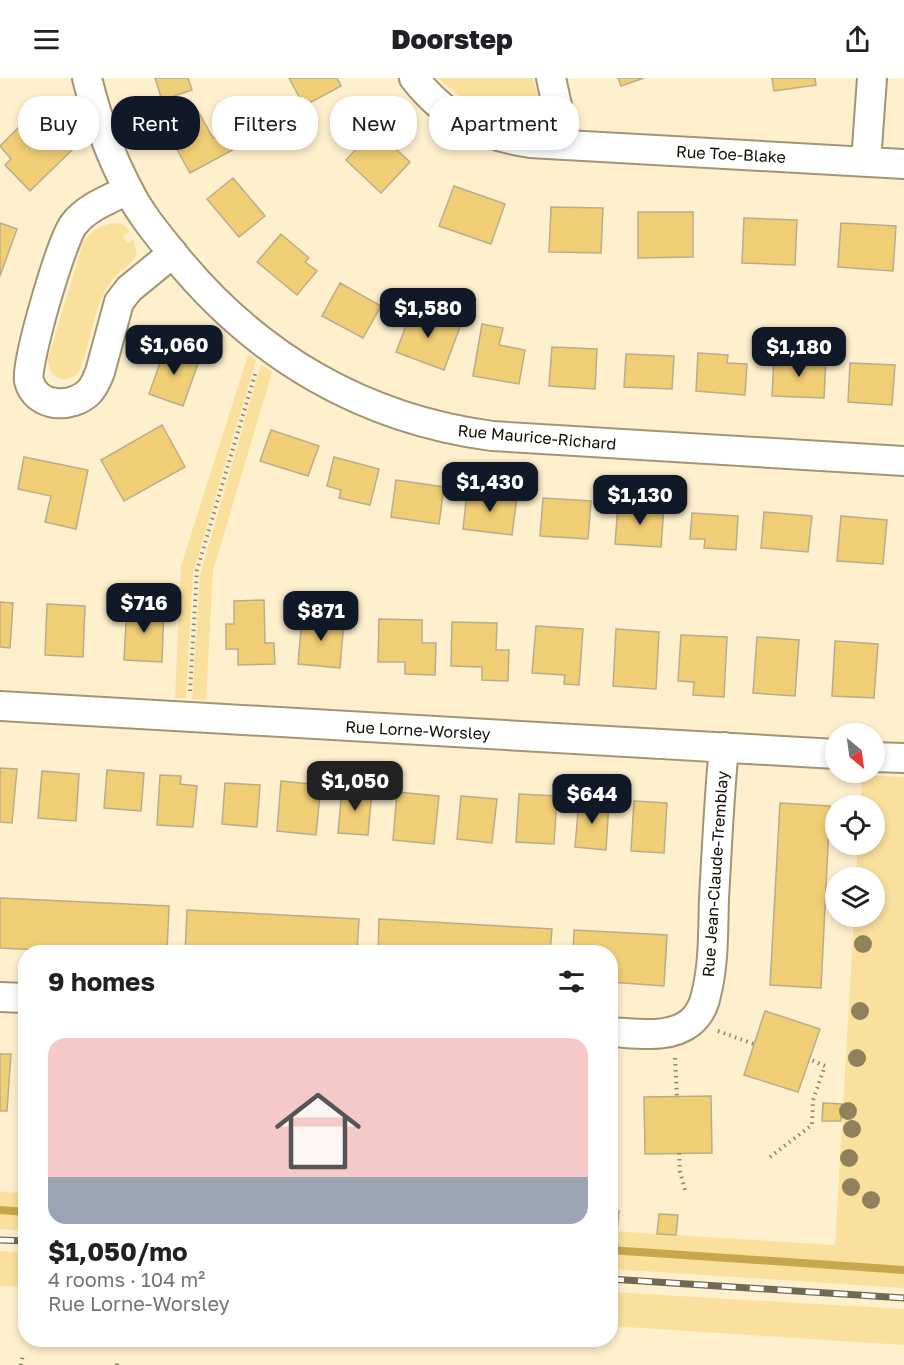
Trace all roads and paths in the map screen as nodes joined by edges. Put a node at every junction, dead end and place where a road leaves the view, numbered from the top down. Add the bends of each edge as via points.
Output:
1 (87, 78) edge
2 (414, 78) edge
3 (551, 78) edge
4 (872, 78) edge
5 (430, 96) edge
6 (555, 96) edge
7 (579, 145) edge
8 (866, 162) junction
9 (904, 164) edge
10 (128, 190) junction
11 (172, 252) junction
12 (259, 361) dead end
13 (904, 461) edge
14 (189, 698) dead end
15 (0, 706) edge
16 (724, 747) junction
17 (825, 753) edge
18 (885, 757) edge
19 (904, 758) edge
20 (0, 997) edge
21 (18, 998) edge
22 (712, 1028) dead end
23 (618, 1032) edge
24 (754, 1044) dead end
25 (675, 1051) dead end
26 (809, 1059) dead end
27 (677, 1096) dead end
28 (679, 1153) dead end
29 (770, 1157) dead end
30 (686, 1193) dead end
31 (23, 1354) dead end
32 (21, 1365) edge

1 - 10 street, Rue Maurice-Richard
2 - 5 street, Rue Toe-Blake
3 - 6 street
4 - 8 street
7 - 8 street, Rue Toe-Blake
8 - 9 street, Rue Toe-Blake
10 - 11 street, Rue Maurice-Richard
10 - 11 street via 82,215 68,232 30,357 29,380 38,396 59,405 89,392 100,372 118,302
11 - 13 street, Rue Maurice-Richard via 239,322 292,364 343,392 408,418 492,436
12 - 14 path via 197,570
15 - 16 street, Rue Lorne-Worsley
16 - 17 street, Rue Lorne-Worsley
16 - 23 street, Rue Jean-Claude-Tremblay via 712,956 705,998 693,1020 672,1032
18 - 19 street
20 - 21 street
22 - 24 path
25 - 27 path
26 - 29 path via 825,1066 813,1100 813,1125
28 - 30 path
31 - 32 path

